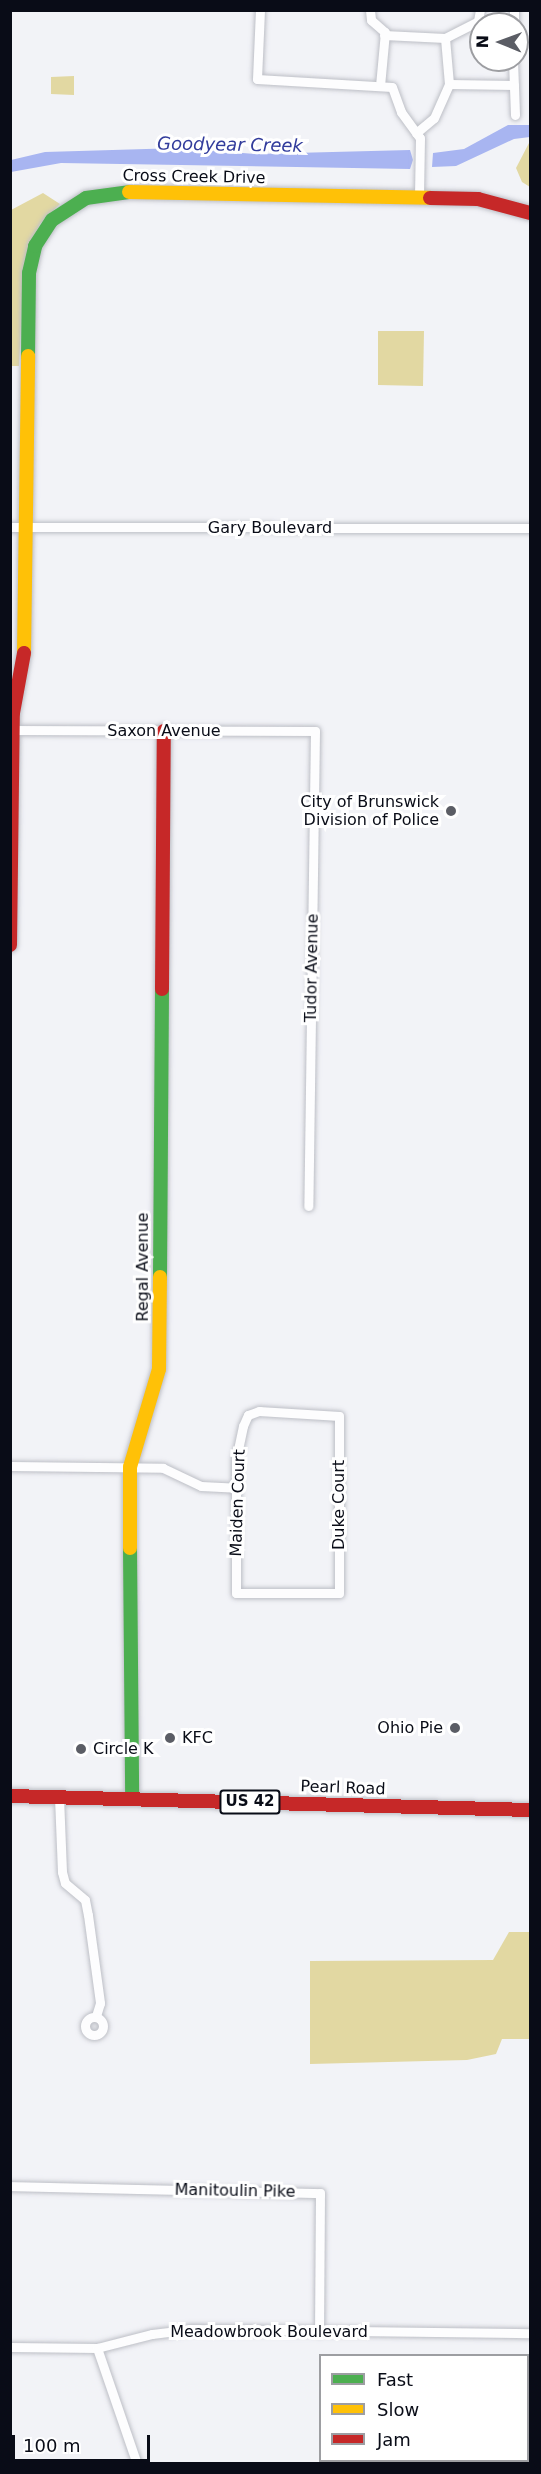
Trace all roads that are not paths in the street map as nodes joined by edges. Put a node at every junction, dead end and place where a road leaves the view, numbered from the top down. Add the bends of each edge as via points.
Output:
1 (260, 10) edge
2 (370, 10) edge
3 (480, 10) edge
4 (384, 35) junction
5 (445, 38) junction
6 (513, 72) edge
7 (449, 84) junction
8 (514, 85) junction
9 (380, 86) junction
10 (515, 115) dead end
11 (416, 133) junction
12 (419, 197) junction
13 (531, 213) edge
14 (10, 527) edge
15 (26, 527) junction
16 (531, 528) edge
17 (12, 730) junction
18 (164, 731) junction
19 (315, 731) joint
20 (10, 945) edge
21 (308, 1206) dead end
22 (248, 1415) joint
23 (10, 1466) edge
24 (130, 1467) junction
25 (236, 1488) junction
26 (236, 1593) joint
27 (10, 1796) edge
28 (59, 1797) junction
29 (132, 1799) junction
30 (531, 1810) edge
31 (96, 2016) dead end
32 (10, 2186) edge
33 (319, 2332) junction
34 (531, 2333) edge
35 (10, 2348) edge
36 (97, 2348) junction
37 (137, 2463) edge

1 - 9 street via 257,79
2 - 4 street via 371,20
3 - 5 street via 478,21
4 - 5 street
4 - 9 street
5 - 7 street
6 - 8 street
7 - 8 street
7 - 11 street via 434,118
8 - 10 street
9 - 11 street via 392,87 401,112
11 - 12 street via 420,138
12 - 13 street, Cross Creek Drive via 478,199
12 - 15 street, Cross Creek Drive via 118,192 72,204 52,220 31,260
14 - 15 street, Gary Boulevard
15 - 16 street, Gary Boulevard
15 - 17 street, Cross Creek Drive via 24,655
17 - 18 street, Saxon Avenue
17 - 20 street, Cross Creek Drive
18 - 19 street, Saxon Avenue
18 - 24 street, Regal Avenue via 159,1369
19 - 21 street, Tudor Avenue
22 - 25 street, Maiden Court via 236,1459
22 - 26 street, Duke Court via 259,1411 339,1416 339,1593
23 - 24 street
24 - 25 street via 163,1468 201,1486
24 - 29 street, Regal Avenue
25 - 26 street, Maiden Court
27 - 28 street, Pearl Road / US 42
28 - 29 street, Pearl Road / US 42
28 - 31 street via 62,1872 65,1883 85,1900 100,2003
29 - 30 street, Pearl Road / US 42
32 - 33 street, Manitoulin Pike via 320,2193
33 - 34 street, Meadowbrook Boulevard
33 - 36 street, Meadowbrook Boulevard via 171,2330
35 - 36 street, Meadowbrook Boulevard
36 - 37 street

